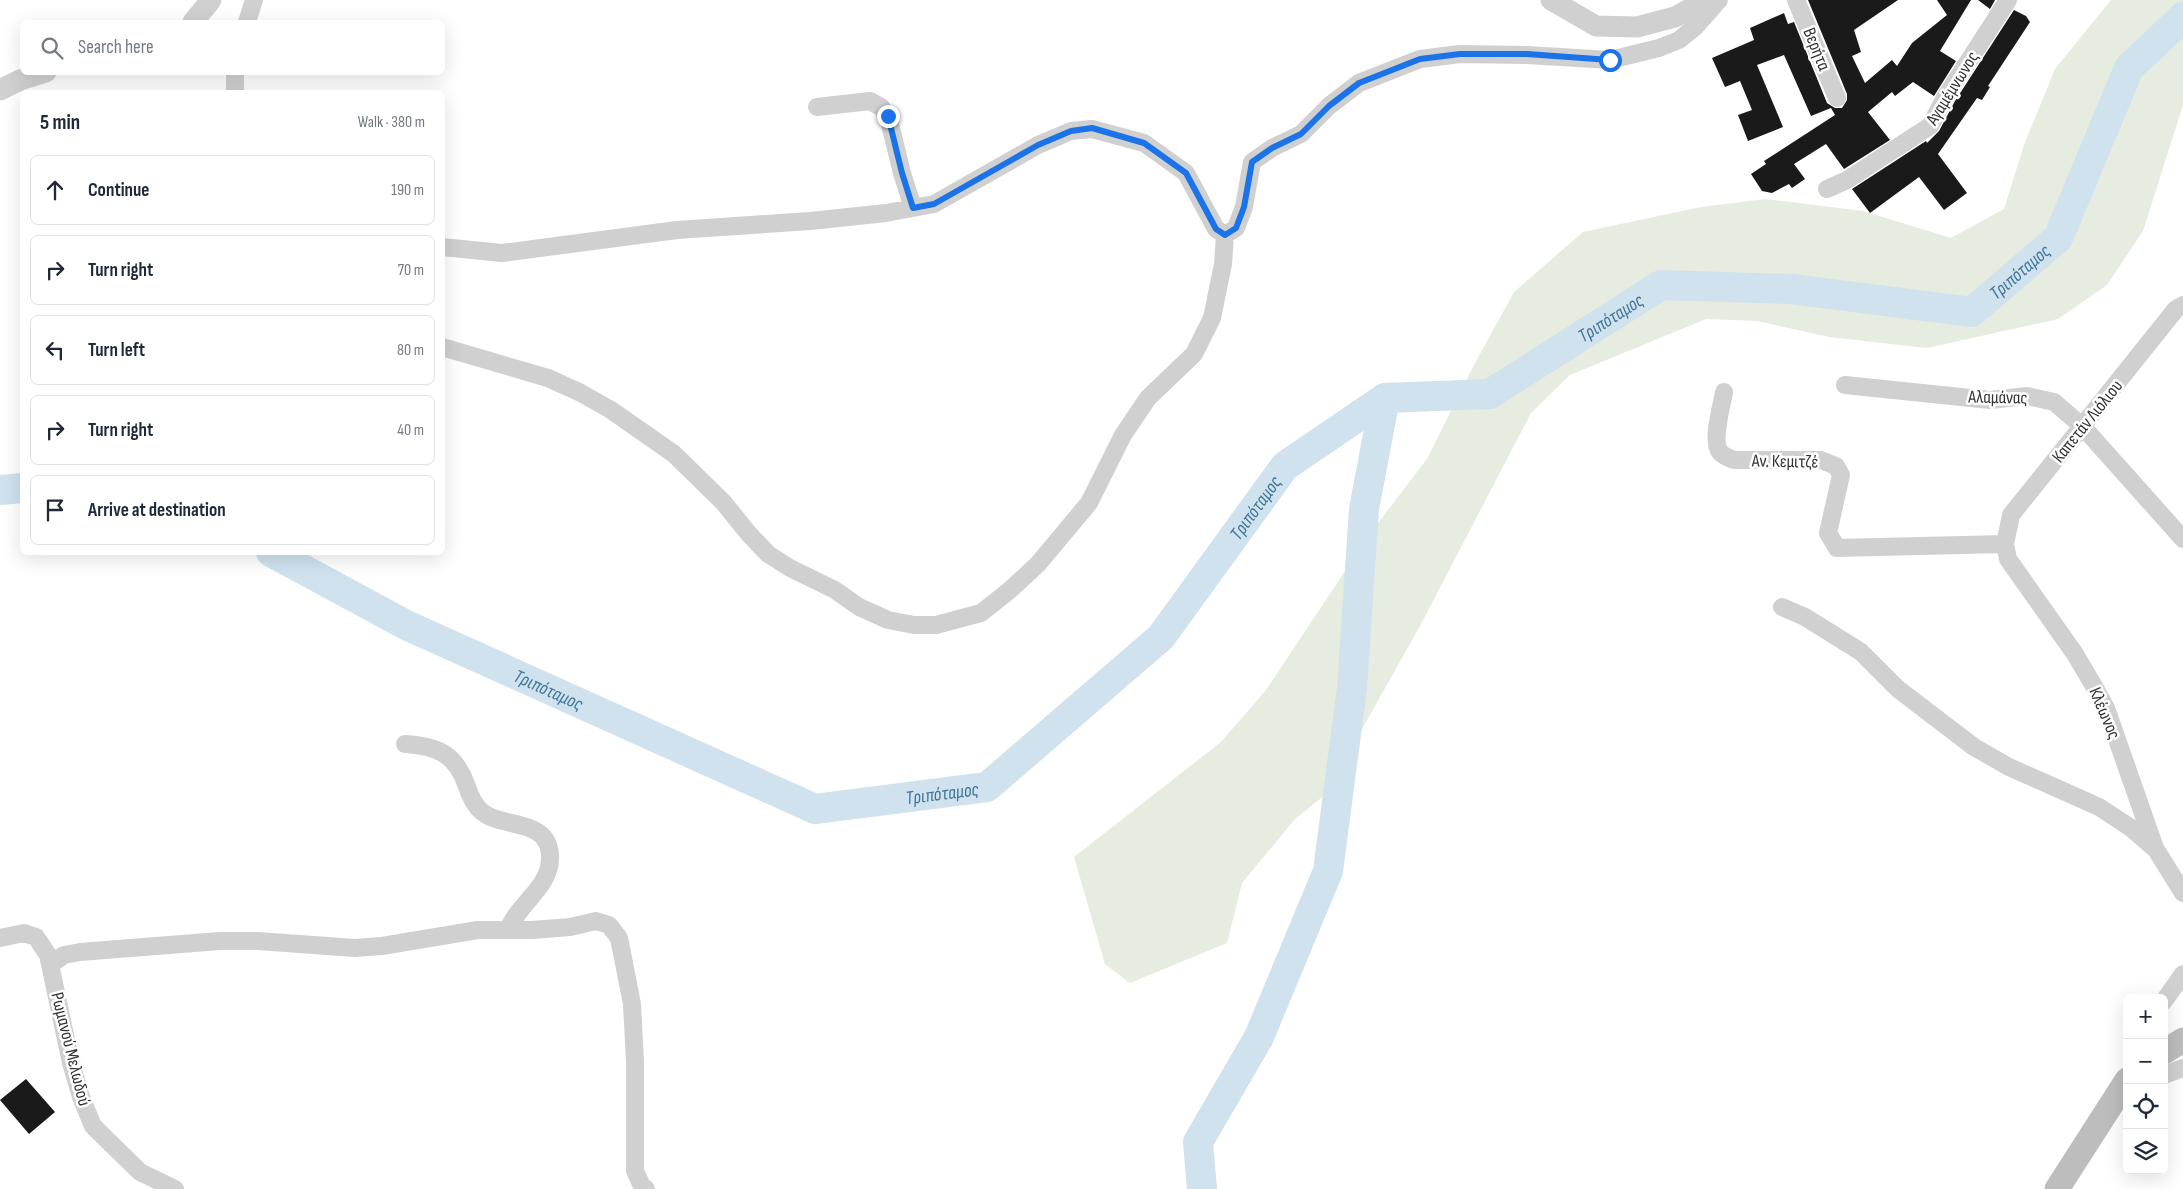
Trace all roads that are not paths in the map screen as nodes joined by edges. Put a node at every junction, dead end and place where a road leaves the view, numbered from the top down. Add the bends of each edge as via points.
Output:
1 (212, 0) edge
2 (254, 0) edge
3 (1551, 0) edge
4 (1706, 0) edge
5 (1719, 0) edge
6 (1796, 0) edge
7 (2008, 0) edge
8 (195, 20) edge
9 (248, 20) edge
10 (36, 75) edge
11 (235, 75) edge
12 (0, 90) edge
13 (235, 90) edge
14 (1837, 98) dead end
15 (817, 107) dead end
16 (1827, 188) dead end
17 (913, 208) junction
18 (1225, 235) junction
19 (445, 247) edge
20 (2183, 305) edge
21 (445, 349) edge
22 (1844, 385) dead end
23 (1724, 392) dead end
24 (2083, 427) junction
25 (2183, 539) edge
26 (2005, 544) junction
27 (1782, 607) dead end
28 (405, 744) dead end
29 (2154, 848) junction
30 (2183, 893) edge
31 (508, 930) junction
32 (0, 938) edge
33 (51, 964) junction
34 (2183, 974) edge
35 (2168, 995) edge
36 (2183, 1040) edge
37 (2168, 1049) edge
38 (2183, 1068) edge
39 (2168, 1074) edge
40 (2124, 1084) edge
41 (175, 1189) edge
42 (646, 1189) edge
43 (2057, 1189) edge

1 - 8 street
2 - 9 street
3 - 4 street via 1596,26 1637,27 1675,17
5 - 18 street via 1679,40 1610,60 1527,54 1460,54 1420,59 1359,83 1329,106 1301,134 1252,162 1236,228
6 - 14 street, Βερήτα
7 - 16 street, Αγαμέμνωνος via 1930,126 1847,180
10 - 12 street
11 - 13 street
15 - 17 street via 870,101 881,107 888,116
17 - 18 street via 934,204 1038,145 1071,131 1092,128 1144,143 1186,173 1216,229
17 - 19 street via 810,222 677,230 502,252
18 - 21 street via 1212,318 1202,339 1194,354 1148,398 1123,435 1089,503 1038,564 1010,590 981,613 936,625 888,620 859,607 835,590 768,554 723,502 674,454 612,410 548,378
20 - 24 street, Καπετάν Λιόλιου via 2176,309
22 - 24 street, Αλαμάνας via 1990,400 2027,396 2041,398 2054,402
23 - 26 street, Αν. Κεμιτζέ via 1717,431 1718,449 1722,454 1734,460 1821,460 1836,466 1842,475 1828,533 1837,548
24 - 25 street, Αλαμάνας
24 - 26 street, Καπετάν Λιόλιου via 2011,515
26 - 29 street, Κλέωνος via 2008,559 2075,654 2106,708
27 - 29 street via 1805,616 1861,652 1898,689 1974,747 2099,807
28 - 31 street via 424,745 444,752 461,771 480,811 495,820 534,829 546,841 550,854 547,872
29 - 30 street, Κλέωνος
31 - 33 street via 478,930 355,948 220,941 80,952 64,955
31 - 42 street via 570,927 596,921 609,925 619,938 632,1004 635,1171
32 - 33 street, Ρωμανού Μελωδού via 24,933 36,937
33 - 41 street, Ρωμανού Μελωδού via 71,1063 93,1126 140,1172
34 - 35 street
36 - 37 main road
38 - 39 street
40 - 43 main road

